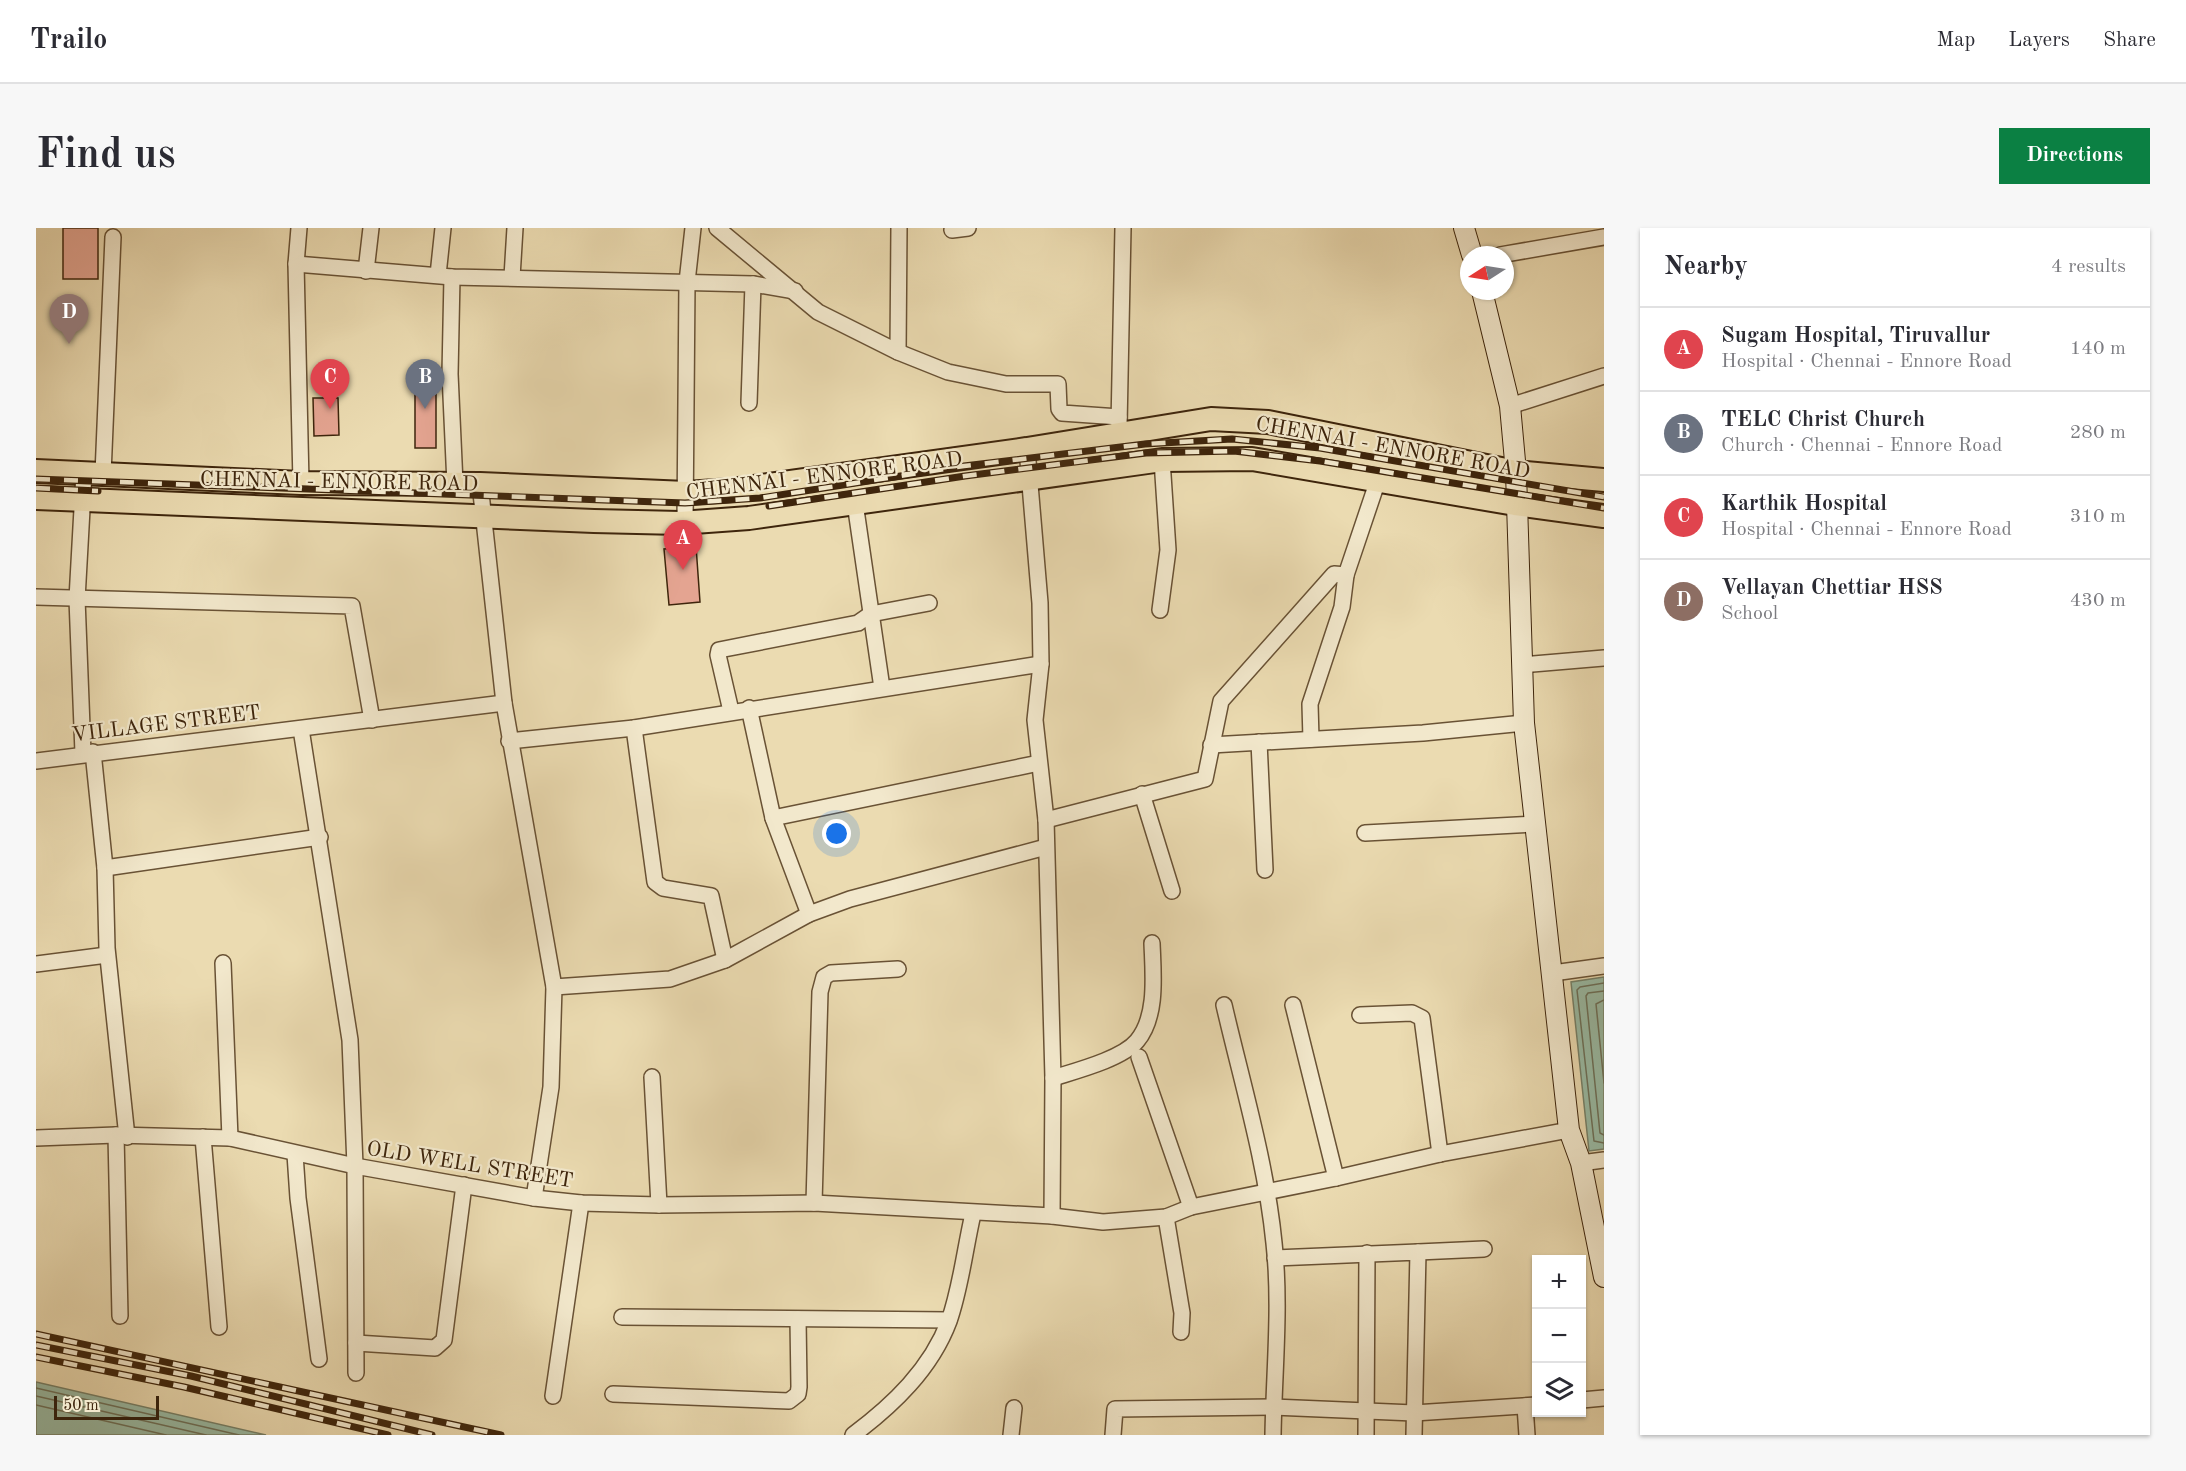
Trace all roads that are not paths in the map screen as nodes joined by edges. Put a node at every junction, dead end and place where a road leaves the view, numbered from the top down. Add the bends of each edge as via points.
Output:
1 (299, 228) edge
2 (371, 228) edge
3 (443, 228) edge
4 (515, 228) edge
5 (693, 228) edge
6 (717, 228) edge
7 (899, 228) edge
8 (968, 228) edge
9 (1123, 228) edge
10 (1469, 229) edge
11 (952, 230) dead end
12 (113, 237) dead end
13 (1604, 237) edge
14 (1471, 246) edge
15 (1514, 253) edge
16 (296, 264) junction
17 (366, 271) junction
18 (445, 276) junction
19 (512, 277) junction
20 (687, 282) junction
21 (753, 284) junction
22 (795, 291) junction
23 (1484, 300) edge
24 (898, 352) junction
25 (1604, 376) edge
26 (749, 403) dead end
27 (1510, 406) junction
28 (1119, 425) junction
29 (1027, 449) junction
30 (1162, 460) junction
31 (36, 471) edge
32 (1516, 472) junction
33 (93, 474) junction
34 (1028, 479) junction
35 (1378, 480) junction
36 (1604, 480) edge
37 (301, 483) junction
38 (455, 484) junction
39 (480, 484) junction
40 (686, 493) junction
41 (36, 498) edge
42 (80, 499) junction
43 (855, 503) junction
44 (1515, 504) junction
45 (1604, 516) edge
46 (483, 518) junction
47 (685, 523) junction
48 (1346, 574) junction
49 (36, 597) edge
50 (77, 599) junction
51 (930, 603) dead end
52 (1160, 610) dead end
53 (871, 614) junction
54 (1604, 658) edge
55 (1041, 664) junction
56 (1521, 665) junction
57 (882, 688) junction
58 (504, 703) junction
59 (749, 708) junction
60 (732, 711) junction
61 (372, 720) junction
62 (1524, 723) junction
63 (634, 728) junction
64 (301, 729) junction
65 (1311, 739) junction
66 (509, 741) junction
67 (1259, 742) junction
68 (1211, 745) junction
69 (88, 753) junction
70 (36, 761) edge
71 (1039, 763) junction
72 (1142, 794) junction
73 (773, 818) junction
74 (1046, 820) junction
75 (1535, 824) junction
76 (1365, 833) dead end
77 (320, 837) junction
78 (1046, 847) junction
79 (105, 868) junction
80 (1265, 870) dead end
81 (1172, 891) dead end
82 (809, 914) junction
83 (1152, 943) dead end
84 (107, 955) junction
85 (725, 960) junction
86 (223, 963) dead end
87 (36, 964) edge
88 (1604, 966) edge
89 (898, 969) dead end
90 (1553, 973) junction
91 (554, 987) junction
92 (1224, 1005) dead end
93 (1293, 1005) dead end
94 (1360, 1015) dead end
95 (1139, 1057) dead end
96 (652, 1077) dead end
97 (1053, 1078) junction
98 (1569, 1130) junction
99 (122, 1136) junction
100 (203, 1137) junction
101 (36, 1138) edge
102 (230, 1138) junction
103 (295, 1154) junction
104 (1440, 1154) junction
105 (1604, 1160) edge
106 (1581, 1163) junction
107 (355, 1166) junction
108 (1336, 1178) junction
109 (464, 1185) junction
110 (1268, 1192) junction
111 (534, 1198) junction
112 (581, 1203) junction
113 (814, 1203) junction
114 (659, 1205) junction
115 (1191, 1207) junction
116 (973, 1214) junction
117 (1053, 1216) junction
118 (1166, 1217) junction
119 (1484, 1250) dead end
120 (1418, 1252) junction
121 (1367, 1253) junction
122 (1275, 1258) junction
123 (1604, 1277) edge
124 (120, 1316) dead end
125 (622, 1317) dead end
126 (798, 1319) junction
127 (949, 1320) junction
128 (219, 1328) dead end
129 (1181, 1332) dead end
130 (356, 1343) junction
131 (319, 1359) dead end
132 (356, 1373) dead end
133 (613, 1394) dead end
134 (553, 1396) dead end
135 (1604, 1398) edge
136 (1586, 1400) edge
137 (1531, 1406) edge
138 (1274, 1407) junction
139 (1014, 1408) dead end
140 (1366, 1411) junction
141 (1414, 1413) junction
142 (856, 1435) edge
143 (1011, 1435) edge
144 (1113, 1435) edge
145 (1273, 1435) edge
146 (1366, 1435) edge
147 (1414, 1435) edge
148 (1527, 1435) edge

1 - 16 street
2 - 17 street
3 - 18 street
4 - 19 street
5 - 20 street
6 - 22 street
7 - 24 street
8 - 11 street
9 - 28 street
10 - 14 street
12 - 33 street
13 - 15 street
16 - 17 street
16 - 37 street
17 - 18 street
18 - 19 street
18 - 38 street
19 - 20 street
20 - 21 street
20 - 40 street
21 - 22 street
21 - 26 street
22 - 24 street via 818,312
23 - 27 street
24 - 28 street via 948,372 1006,384 1058,384 1060,412
25 - 27 street
27 - 32 street
28 - 29 main road, CHENNAI - ENNORE ROAD
28 - 32 main road, CHENNAI - ENNORE ROAD via 1211,419 1268,422
29 - 34 street
29 - 40 main road, CHENNAI - ENNORE ROAD
30 - 34 main road, CHENNAI - ENNORE ROAD
30 - 35 main road, CHENNAI - ENNORE ROAD via 1252,459
30 - 52 street via 1168,550
31 - 33 main road, CHENNAI - ENNORE ROAD
32 - 36 main road, CHENNAI - ENNORE ROAD
32 - 44 street
33 - 37 main road, CHENNAI - ENNORE ROAD
33 - 42 street
34 - 43 main road, CHENNAI - ENNORE ROAD
34 - 55 street via 1040,603
35 - 44 main road, CHENNAI - ENNORE ROAD
35 - 48 street
37 - 38 main road, CHENNAI - ENNORE ROAD
38 - 39 main road, CHENNAI - ENNORE ROAD
39 - 40 main road, CHENNAI - ENNORE ROAD
39 - 46 street
40 - 47 street
41 - 42 main road, CHENNAI - ENNORE ROAD
42 - 46 main road, CHENNAI - ENNORE ROAD
42 - 50 street
43 - 47 main road, CHENNAI - ENNORE ROAD
43 - 53 street
44 - 45 main road, CHENNAI - ENNORE ROAD
44 - 56 street
46 - 47 main road, CHENNAI - ENNORE ROAD
46 - 58 street
48 - 65 street via 1342,607 1310,704
48 - 68 street via 1334,574 1221,701
49 - 50 street
50 - 61 street via 352,606
50 - 69 street
51 - 53 street
53 - 57 street
53 - 60 street via 858,622 719,650
54 - 56 street
55 - 57 street
55 - 71 street via 1035,720
56 - 62 street
57 - 59 street
58 - 61 street, VILLAGE STREET
58 - 66 street
59 - 60 street
59 - 73 street
60 - 63 street
61 - 64 street, VILLAGE STREET
62 - 65 street
62 - 75 street
63 - 66 street
63 - 85 street via 656,882 663,888 711,896
64 - 69 street, VILLAGE STREET
64 - 77 street
65 - 67 street
66 - 91 street
67 - 68 street
67 - 80 street
68 - 72 street via 1205,779
69 - 70 street, VILLAGE STREET
69 - 79 street
71 - 73 street
71 - 74 street
72 - 74 street
72 - 81 street
73 - 82 street
74 - 78 street
75 - 76 street
75 - 90 street
77 - 79 street
77 - 107 street via 350,1040
78 - 82 street via 850,899
78 - 97 street
79 - 84 street
82 - 85 street
83 - 97 street via 1151,1004 1136,1042 1100,1062
84 - 87 street
84 - 99 street
85 - 91 street via 670,979
86 - 102 street
88 - 90 street
89 - 113 street via 831,973 824,977 820,992
90 - 98 street
91 - 111 street via 550,1087
92 - 110 street
93 - 108 street
94 - 104 street via 1420,1015
95 - 115 street
96 - 114 street
97 - 117 street
98 - 104 street, OLD WELL STREET
98 - 106 street
99 - 100 street, OLD WELL STREET
99 - 101 street, OLD WELL STREET
99 - 124 street
100 - 102 street, OLD WELL STREET
100 - 128 street
102 - 103 street, OLD WELL STREET
103 - 107 street, OLD WELL STREET
103 - 131 street
104 - 108 street, OLD WELL STREET
105 - 106 street
106 - 123 street
107 - 109 street, OLD WELL STREET
107 - 130 street
108 - 110 street, OLD WELL STREET
109 - 111 street, OLD WELL STREET
109 - 130 street via 441,1346
110 - 115 street, OLD WELL STREET
110 - 122 street
111 - 112 street, OLD WELL STREET
112 - 114 street, OLD WELL STREET
112 - 134 street
113 - 114 street, OLD WELL STREET
113 - 116 street, OLD WELL STREET
115 - 118 street, OLD WELL STREET
116 - 117 street, OLD WELL STREET
116 - 127 street
117 - 118 street, OLD WELL STREET via 1103,1222
118 - 129 street via 1182,1313
119 - 120 street
120 - 121 street
120 - 141 street
121 - 122 street
121 - 140 street
122 - 138 street
125 - 126 street
126 - 127 street
126 - 133 street via 799,1387 798,1394 789,1401
127 - 142 street via 930,1358 896,1402
130 - 132 street
135 - 136 street
137 - 141 street
137 - 148 street
138 - 140 street
138 - 144 street via 1115,1409
138 - 145 street
139 - 143 street
140 - 141 street
140 - 146 street
141 - 147 street

